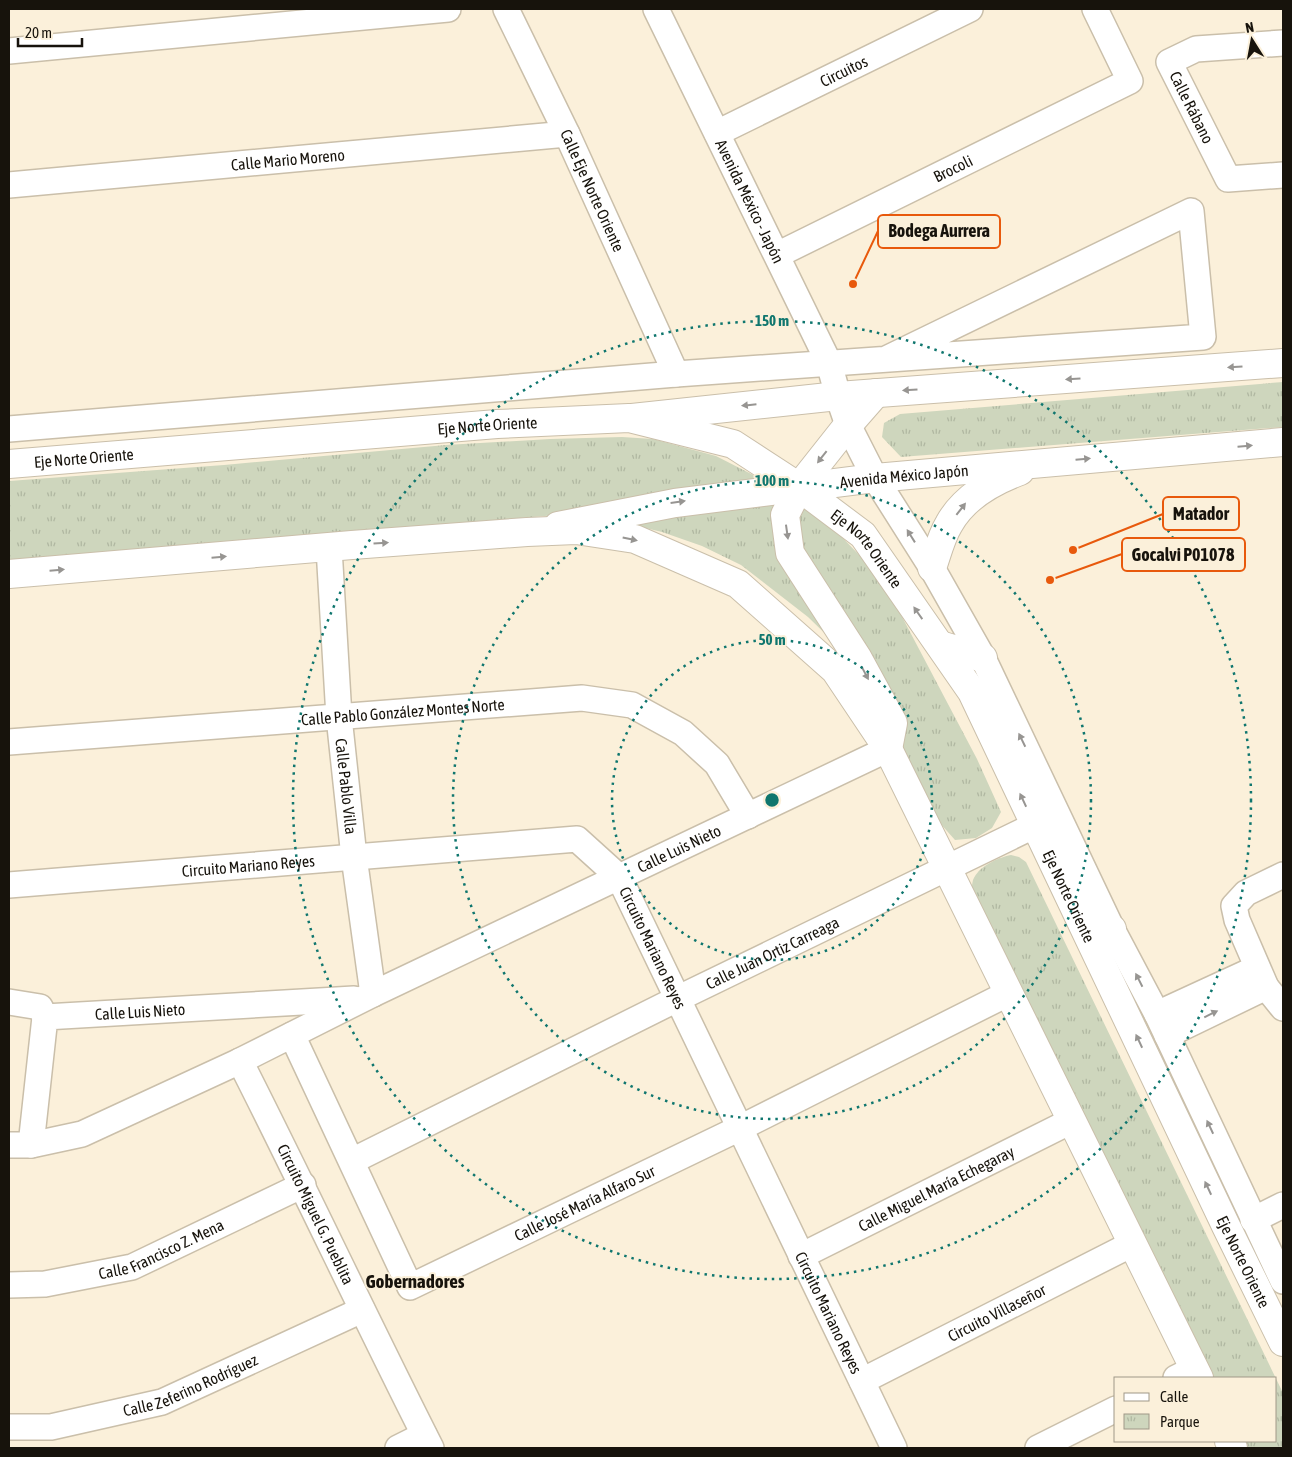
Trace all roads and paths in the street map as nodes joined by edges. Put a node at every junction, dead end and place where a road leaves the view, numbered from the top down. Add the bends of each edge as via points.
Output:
1 (448, 9) edge
2 (506, 9) edge
3 (970, 9) edge
4 (1095, 9) edge
5 (660, 10) edge
6 (1283, 43) edge
7 (9, 51) edge
8 (717, 133) junction
9 (567, 134) junction
10 (1283, 174) edge
11 (9, 185) edge
12 (777, 254) junction
13 (886, 359) junction
14 (830, 363) junction
15 (1283, 363) edge
16 (676, 374) junction
17 (876, 393) junction
18 (838, 396) junction
19 (629, 418) junction
20 (848, 425) junction
21 (9, 428) edge
22 (1283, 442) edge
23 (1043, 462) junction
24 (9, 464) edge
25 (875, 478) junction
26 (799, 487) junction
27 (527, 532) junction
28 (329, 548) junction
29 (932, 568) junction
30 (9, 574) edge
31 (940, 645) junction
32 (983, 658) junction
33 (339, 717) junction
34 (9, 742) edge
35 (888, 749) junction
36 (748, 816) junction
37 (1046, 820) junction
38 (354, 857) junction
39 (947, 868) junction
40 (1283, 875) edge
41 (619, 877) junction
42 (9, 885) edge
43 (1077, 910) junction
44 (1112, 929) junction
45 (1261, 978) junction
46 (1009, 993) junction
47 (368, 996) junction
48 (677, 998) junction
49 (9, 1002) edge
50 (1283, 1008) edge
51 (45, 1017) junction
52 (1162, 1025) junction
53 (292, 1035) junction
54 (240, 1061) junction
55 (1071, 1121) junction
56 (740, 1128) junction
57 (20, 1145) edge
58 (352, 1161) junction
59 (303, 1185) junction
60 (1283, 1205) edge
61 (1253, 1220) junction
62 (1132, 1244) junction
63 (1276, 1248) edge
64 (801, 1256) junction
65 (1283, 1281) edge
66 (9, 1284) edge
67 (362, 1310) junction
68 (1281, 1324) edge
69 (1189, 1375) edge
70 (862, 1381) junction
71 (1114, 1410) edge
72 (9, 1427) edge
73 (427, 1441) edge
74 (398, 1448) edge
75 (894, 1448) edge
76 (1038, 1448) edge

1 - 7 street
2 - 9 street, Calle Eje Norte Oriente
3 - 8 street, Circuitos
4 - 12 street, Brocoli via 1130,81
5 - 8 street, Avenida México - Japón
6 - 10 street, Calle Rábano via 1196,49 1169,62 1228,180
8 - 12 street, Avenida México - Japón
9 - 11 street, Calle Mario Moreno
9 - 16 street, Calle Eje Norte Oriente
12 - 14 street, Avenida México - Japón
13 - 13 street via 1203,337 1191,211 1056,276
13 - 14 street
14 - 16 street
14 - 18 street, Avenida México - Japón
15 -> 17 main road
16 - 21 street
17 - 18 main road
17 - 20 main road
18 -> 19 main road
18 - 20 street, Avenida México - Japón
19 - 24 main road, Eje Norte Oriente via 497,424
19 - 26 main road, Eje Norte Oriente via 733,444
20 - 25 street, Avenida México - Japón
20 -> 26 main road
23 -> 22 main road, Avenida México Japón
23 - 25 main road, Avenida México Japón
29 -> 23 main road via 949,524 968,500 998,479
25 - 26 main road, Avenida México Japón
29 -> 25 street, Avenida México - Japón
27 -> 26 main road, Avenida México Japón via 675,503
31 -> 26 main road, Eje Norte Oriente via 863,535
26 -> 35 main road via 785,515 790,553 857,656 893,723
28 -> 27 main road
27 -> 35 main road via 576,530 635,540 738,584 835,670
30 -> 28 main road
28 - 33 street, Calle Pablo Villa
29 - 32 street, Avenida México - Japón
31 - 32 main road
37 -> 31 main road, Eje Norte Oriente via 972,692
37 -> 32 street, Avenida México - Japón
33 - 34 street, Calle Pablo González Montes Norte
33 - 36 street, Calle Pablo González Montes Norte via 582,698 632,705 683,733 717,764
33 - 38 street, Calle Pablo Villa
35 - 36 street, Calle Luis Nieto
35 - 39 main road
36 - 41 street, Calle Luis Nieto
37 - 39 street, Calle Juan Ortiz Carreaga
37 - 43 main road, Eje Norte Oriente
37 - 44 street, Avenida México - Japón
38 - 41 street, Circuito Mariano Reyes via 576,839
38 - 42 street, Circuito Mariano Reyes
38 - 47 street, Calle Pablo Villa
39 - 46 main road
39 - 48 street, Calle Juan Ortiz Carreaga
40 - 45 street via 1246,893 1234,906
41 - 47 street, Calle Luis Nieto
41 - 48 street, Circuito Mariano Reyes
43 - 44 main road
68 -> 43 main road, Eje Norte Oriente via 1218,1208
52 -> 44 street, Avenida México - Japón
45 - 50 street
45 - 52 street
46 - 55 main road
46 - 56 street, Calle José María Alfaro Sur
47 - 51 street, Calle Luis Nieto
47 - 53 street, Calle Luis Nieto
48 - 56 street, Circuito Mariano Reyes
48 - 58 street, Calle Juan Ortiz Carreaga
49 - 51 street via 40,1007
51 - 57 street, Calle Luis Nieto
61 -> 52 street, Avenida México - Japón
53 - 54 street, Calle Luis Nieto
53 - 58 street, Calle José María Alfaro Sur
54 - 57 street, Calle Luis Nieto via 82,1134
54 - 59 street, Circuito Miguel G. Pueblita
55 - 62 main road
55 - 64 street, Calle Miguel María Echegaray
56 - 58 street, Calle José María Alfaro Sur via 410,1287
56 - 64 street, Circuito Mariano Reyes
59 - 66 street, Calle Francisco Z. Mena via 132,1267 44,1284
59 - 67 street, Circuito Miguel G. Pueblita
60 - 61 street
61 - 63 street, Avenida México - Japón
62 - 69 main road
62 - 70 street, Circuito Villaseñor
63 - 65 street, Avenida México - Japón
64 - 70 street, Circuito Mariano Reyes
67 - 72 street, Calle Zeferino Rodríguez via 162,1402 51,1427
67 - 73 street, Circuito Miguel G. Pueblita
70 - 75 street, Circuito Mariano Reyes
71 - 76 street
73 - 74 street

